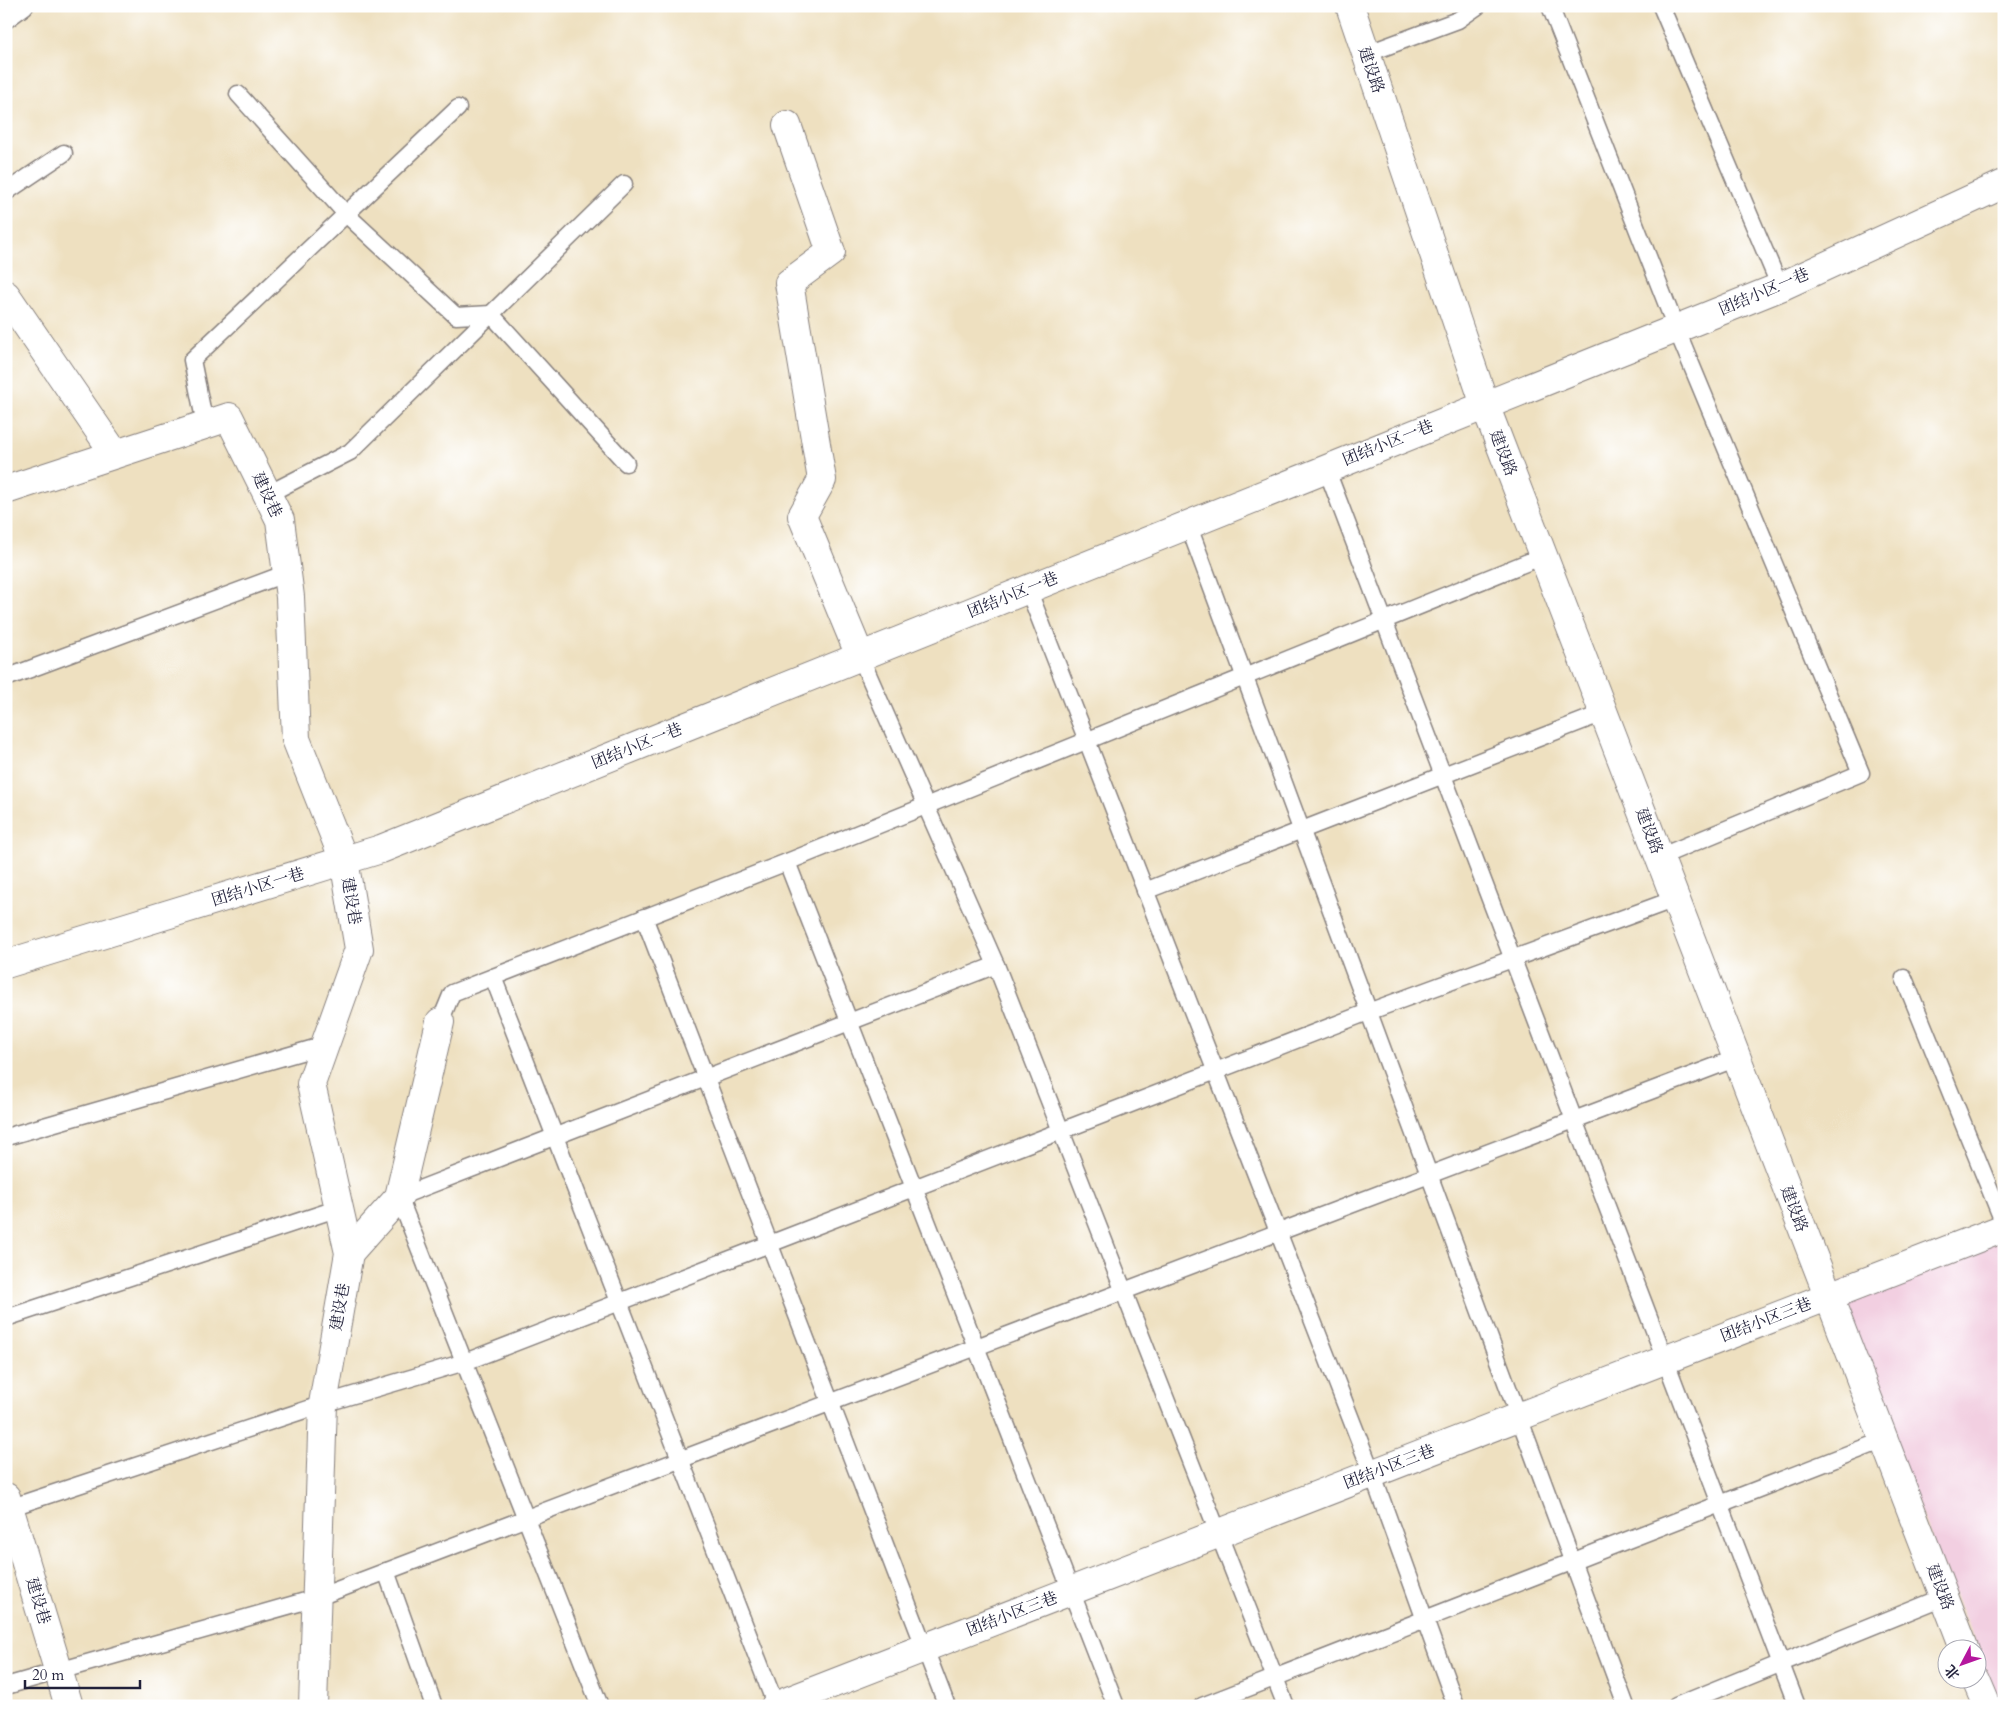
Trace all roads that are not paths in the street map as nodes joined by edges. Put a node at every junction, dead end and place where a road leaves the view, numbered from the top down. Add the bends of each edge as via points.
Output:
1 (25, 6) edge
2 (1350, 6) edge
3 (1478, 6) edge
4 (1550, 6) edge
5 (1661, 6) edge
6 (6, 20) edge
7 (1366, 54) junction
8 (238, 94) dead end
9 (458, 108) dead end
10 (787, 126) dead end
11 (64, 153) dead end
12 (624, 184) dead end
13 (2004, 184) edge
14 (6, 192) edge
15 (346, 214) junction
16 (1780, 287) junction
17 (6, 295) edge
18 (491, 314) junction
19 (1676, 328) junction
20 (1485, 405) junction
21 (205, 424) junction
22 (114, 454) junction
23 (626, 463) dead end
24 (1326, 468) junction
25 (6, 490) edge
26 (268, 494) junction
27 (1188, 524) junction
28 (1543, 556) junction
29 (287, 573) junction
30 (1028, 588) junction
31 (1384, 621) junction
32 (860, 656) junction
33 (1244, 677) junction
34 (6, 678) edge
35 (1603, 713) junction
36 (1087, 741) junction
37 (1443, 775) junction
38 (926, 806) junction
39 (1301, 830) junction
40 (1658, 855) junction
41 (344, 860) junction
42 (787, 862) junction
43 (1145, 891) junction
44 (1675, 899) junction
45 (644, 918) junction
46 (1513, 959) junction
47 (6, 964) edge
48 (996, 966) junction
49 (493, 977) junction
50 (1904, 978) dead end
51 (1368, 1012) junction
52 (440, 1022) joint
53 (849, 1023) junction
54 (325, 1045) junction
55 (1737, 1058) junction
56 (1216, 1071) junction
57 (706, 1078) junction
58 (1574, 1120) junction
59 (1060, 1131) junction
60 (6, 1137) edge
61 (554, 1137) junction
62 (1428, 1174) junction
63 (914, 1188) junction
64 (399, 1197) junction
65 (339, 1208) junction
66 (2004, 1224) edge
67 (2004, 1228) edge
68 (1279, 1233) junction
69 (770, 1244) junction
70 (349, 1253) junction
71 (1124, 1292) junction
72 (1828, 1296) junction
73 (619, 1302) junction
74 (6, 1318) edge
75 (976, 1348) junction
76 (1665, 1359) junction
77 (465, 1362) junction
78 (832, 1402) junction
79 (323, 1404) junction
80 (1518, 1417) junction
81 (1884, 1440) junction
82 (680, 1460) junction
83 (1372, 1473) junction
84 (1720, 1504) junction
85 (7, 1505) edge
86 (526, 1518) junction
87 (1218, 1534) junction
88 (1572, 1561) junction
89 (386, 1571) junction
90 (1071, 1590) junction
91 (1944, 1597) junction
92 (316, 1598) junction
93 (1424, 1619) junction
94 (1961, 1640) edge
95 (926, 1647) junction
96 (1781, 1663) junction
97 (59, 1671) junction
98 (1274, 1678) junction
99 (6, 1686) edge
100 (1980, 1690) edge
101 (69, 1706) edge
102 (313, 1706) edge
103 (434, 1706) edge
104 (600, 1706) edge
105 (775, 1706) edge
106 (948, 1706) edge
107 (1116, 1706) edge
108 (1202, 1706) edge
109 (1286, 1706) edge
110 (1456, 1706) edge
111 (1626, 1706) edge
112 (1676, 1706) edge
113 (1797, 1706) edge
114 (1987, 1706) edge

1 - 6 lane
2 - 7 street, 建设路
3 - 7 lane via 1458,20
4 - 19 lane
5 - 16 lane
7 - 20 street, 建设路
8 - 15 lane
9 - 15 lane
10 - 32 street via 830,252 789,283 822,480 802,516
11 - 14 lane
12 - 18 lane
13 - 16 street, 团结小区一巷
15 - 18 lane via 456,316
15 - 21 lane via 192,360
16 - 19 street, 团结小区一巷
17 - 22 street
18 - 23 lane
18 - 26 lane via 350,452
19 - 20 street, 团结小区一巷
19 - 40 lane via 1861,773
20 - 24 street, 团结小区一巷
20 - 28 street, 建设路
21 - 22 street, 建设巷
21 - 26 street, 建设巷 via 229,417
22 - 25 street, 建设巷
24 - 27 street, 团结小区一巷
24 - 31 lane
26 - 29 street, 建设巷 via 280,520
27 - 30 street, 团结小区一巷
27 - 33 lane
28 - 31 lane
28 - 35 street, 建设路
29 - 34 lane
29 - 41 street, 建设巷 via 296,739
30 - 32 street, 团结小区一巷
30 - 36 lane
31 - 33 lane
31 - 37 lane
32 - 38 lane
32 - 41 street, 团结小区一巷 via 390,845
33 - 36 lane
33 - 39 lane
35 - 37 lane
35 - 40 street, 建设路
36 - 38 lane
36 - 43 lane
37 - 39 lane
37 - 46 lane
38 - 42 lane
38 - 48 lane
39 - 43 lane
39 - 51 lane
40 - 44 street, 建设路
41 - 47 street, 团结小区一巷
41 - 54 street, 建设巷 via 359,949
42 - 45 lane
42 - 53 lane
43 - 56 lane
44 - 46 lane
44 - 55 street, 建设路
45 - 49 lane
45 - 57 lane
46 - 51 lane
46 - 58 lane
48 - 53 lane
48 - 59 lane
49 - 52 lane via 452,993
49 - 61 lane
50 - 66 lane
51 - 56 lane
51 - 62 lane
52 - 64 street
53 - 57 lane
53 - 63 lane
54 - 60 lane
54 - 65 street, 建设巷 via 311,1084
55 - 58 lane
55 - 72 street, 建设路
56 - 59 lane
56 - 68 lane
57 - 61 lane
57 - 69 lane
58 - 62 lane
58 - 76 lane
59 - 63 lane
59 - 71 lane
61 - 64 lane
61 - 73 lane
62 - 68 lane
62 - 80 lane
63 - 69 lane
63 - 75 lane
64 - 70 street
64 - 77 lane
65 - 70 street, 建设巷
65 - 74 lane
67 - 72 street, 团结小区三巷
68 - 71 lane
68 - 83 lane
69 - 73 lane
69 - 78 lane
70 - 79 street, 建设巷
71 - 75 lane
71 - 87 lane
72 - 76 street, 团结小区三巷
72 - 81 street, 建设路
73 - 77 lane
73 - 82 lane
75 - 78 lane
75 - 90 lane
76 - 80 street, 团结小区三巷
76 - 84 lane
77 - 79 lane
77 - 86 lane
78 - 82 lane
78 - 95 lane
79 - 85 lane
79 - 92 street, 建设巷
80 - 83 street, 团结小区三巷
80 - 88 lane
81 - 84 lane
81 - 91 street, 建设路
82 - 86 lane
82 - 105 lane
83 - 87 street, 团结小区三巷
83 - 93 lane
84 - 88 lane
84 - 96 lane
85 - 97 street, 建设巷
86 - 89 lane
86 - 104 lane
87 - 90 street, 团结小区三巷
87 - 98 lane
88 - 93 lane
88 - 111 lane
89 - 92 lane
89 - 103 lane
90 - 95 street, 团结小区三巷
90 - 107 lane
91 - 94 street, 建设路
91 - 96 lane
92 - 97 lane
92 - 102 street, 建设巷
93 - 98 lane
93 - 110 lane
95 - 105 street, 团结小区三巷
95 - 106 lane
96 - 112 lane
96 - 113 lane
97 - 99 lane
97 - 101 street, 建设巷
98 - 108 lane
98 - 109 lane
100 - 114 street

